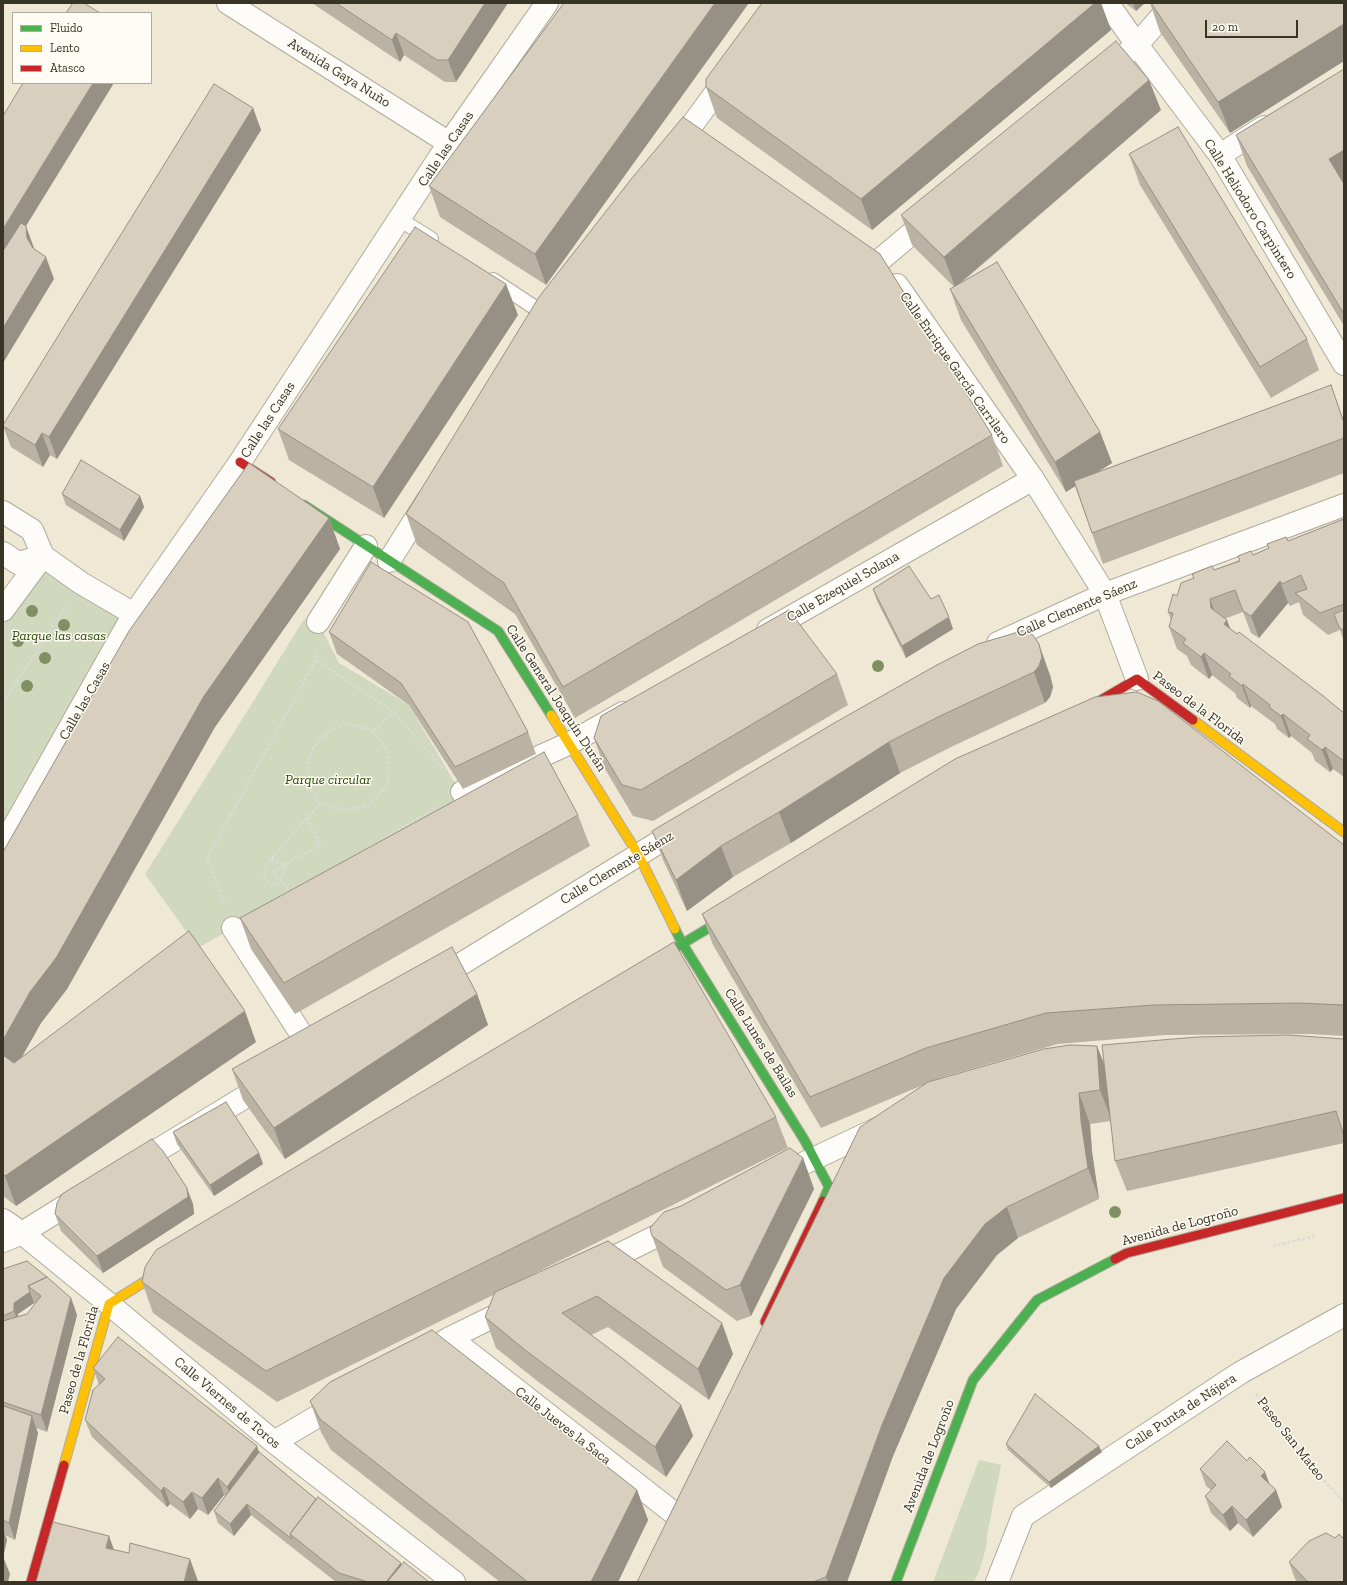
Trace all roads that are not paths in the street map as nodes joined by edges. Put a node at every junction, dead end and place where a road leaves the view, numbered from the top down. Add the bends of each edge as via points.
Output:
1 (547, 3) edge
2 (1103, 3) edge
3 (1173, 3) edge
4 (240, 7) edge
5 (1137, 45) junction
6 (739, 60) edge
7 (1112, 66) edge
8 (1279, 117) edge
9 (449, 143) junction
10 (1220, 155) junction
11 (664, 161) edge
12 (947, 204) edge
13 (399, 219) junction
14 (441, 246) edge
15 (479, 271) edge
16 (558, 295) edge
17 (539, 320) joint
18 (1344, 364) edge
19 (240, 462) junction
20 (1033, 479) junction
21 (439, 481) edge
22 (280, 488) edge
23 (300, 502) edge
24 (1344, 505) edge
25 (3, 512) edge
26 (366, 546) junction
27 (3, 553) edge
28 (43, 556) junction
29 (389, 562) junction
30 (1105, 594) junction
31 (3, 610) edge
32 (134, 614) junction
33 (318, 622) road end
34 (748, 642) edge
35 (978, 654) edge
36 (1137, 679) junction
37 (638, 704) edge
38 (1076, 714) edge
39 (570, 743) junction
40 (462, 792) edge
41 (698, 819) edge
42 (1344, 832) edge
43 (3, 846) edge
44 (638, 854) junction
45 (743, 907) edge
46 (233, 928) road end
47 (682, 943) junction
48 (645, 966) edge
49 (416, 992) edge
50 (899, 1119) edge
51 (814, 1158) junction
52 (117, 1175) edge
53 (778, 1176) edge
54 (97, 1187) edge
55 (1344, 1198) edge
56 (700, 1214) edge
57 (3, 1220) edge
58 (12, 1237) edge
59 (176, 1262) edge
60 (578, 1274) edge
61 (528, 1299) edge
62 (109, 1304) junction
63 (1344, 1315) edge
64 (762, 1329) edge
65 (450, 1338) junction
66 (403, 1366) edge
67 (362, 1390) edge
68 (274, 1442) junction
69 (675, 1514) edge
70 (31, 1582) edge
71 (454, 1582) edge
72 (896, 1582) edge
73 (996, 1582) edge

1 - 9 street, Calle las Casas
2 - 5 street, Calle Heliodoro Carpintero via 1111,8
3 - 5 street
4 - 9 street, Avenida Gaya Nuño
5 - 7 street
5 - 10 street, Calle Heliodoro Carpintero
6 - 11 street via 695,135
8 - 10 street
9 - 13 street, Calle las Casas
10 - 18 street, Calle Heliodoro Carpintero
12 - 20 street, Calle Enrique García Carrilero via 873,255
13 - 14 lane
13 - 19 street, Calle las Casas
15 - 17 lane
16 - 17 street
19 - 22 street
19 - 32 street, Calle las Casas
20 - 30 street, Calle Enrique García Carrilero
20 - 34 street, Calle Ezequiel Solana
21 - 29 street
23 - 26 street, Calle General Joaquín Durán
24 - 30 street, Calle Clemente Sáenz
25 - 28 street via 32,530
26 - 29 street, Calle General Joaquín Durán
26 - 33 street
27 - 28 street via 18,563
28 - 31 street
28 - 32 street via 81,583
29 - 39 street, Calle General Joaquín Durán via 498,630
30 - 35 street, Calle Clemente Sáenz
30 - 36 street, Calle Enrique García Carrilero
32 - 43 street, Calle las Casas
36 - 38 street, Paseo de la Florida
36 - 42 street, Paseo de la Florida
37 - 39 street
39 - 40 street
39 - 44 street, Calle General Joaquín Durán
41 - 44 street, Calle Clemente Sáenz
44 - 47 street, Calle General Joaquín Durán
44 - 49 street, Calle Clemente Sáenz
45 - 47 street
46 - 52 street via 307,1058
47 - 48 street
47 - 51 street, Calle Lunes de Bailas
50 - 51 street
51 - 53 street
51 - 64 street, Calle Lunes de Bailas via 829,1187
54 - 58 street
55 - 72 street, Avenida de Logroño via 1128,1253 1037,1300 973,1380
56 - 60 street
57 - 58 street, Calle Viernes de Toros
58 - 62 street, Calle Viernes de Toros
59 - 62 street, Paseo de la Florida
61 - 65 street
62 - 68 street, Calle Viernes de Toros
62 - 70 street, Paseo de la Florida
63 - 73 street, Calle Punta de Nájera via 1240,1373 1023,1516
65 - 66 street
65 - 69 street, Calle Jueves la Saca
67 - 68 street
68 - 71 street, Calle Viernes de Toros

